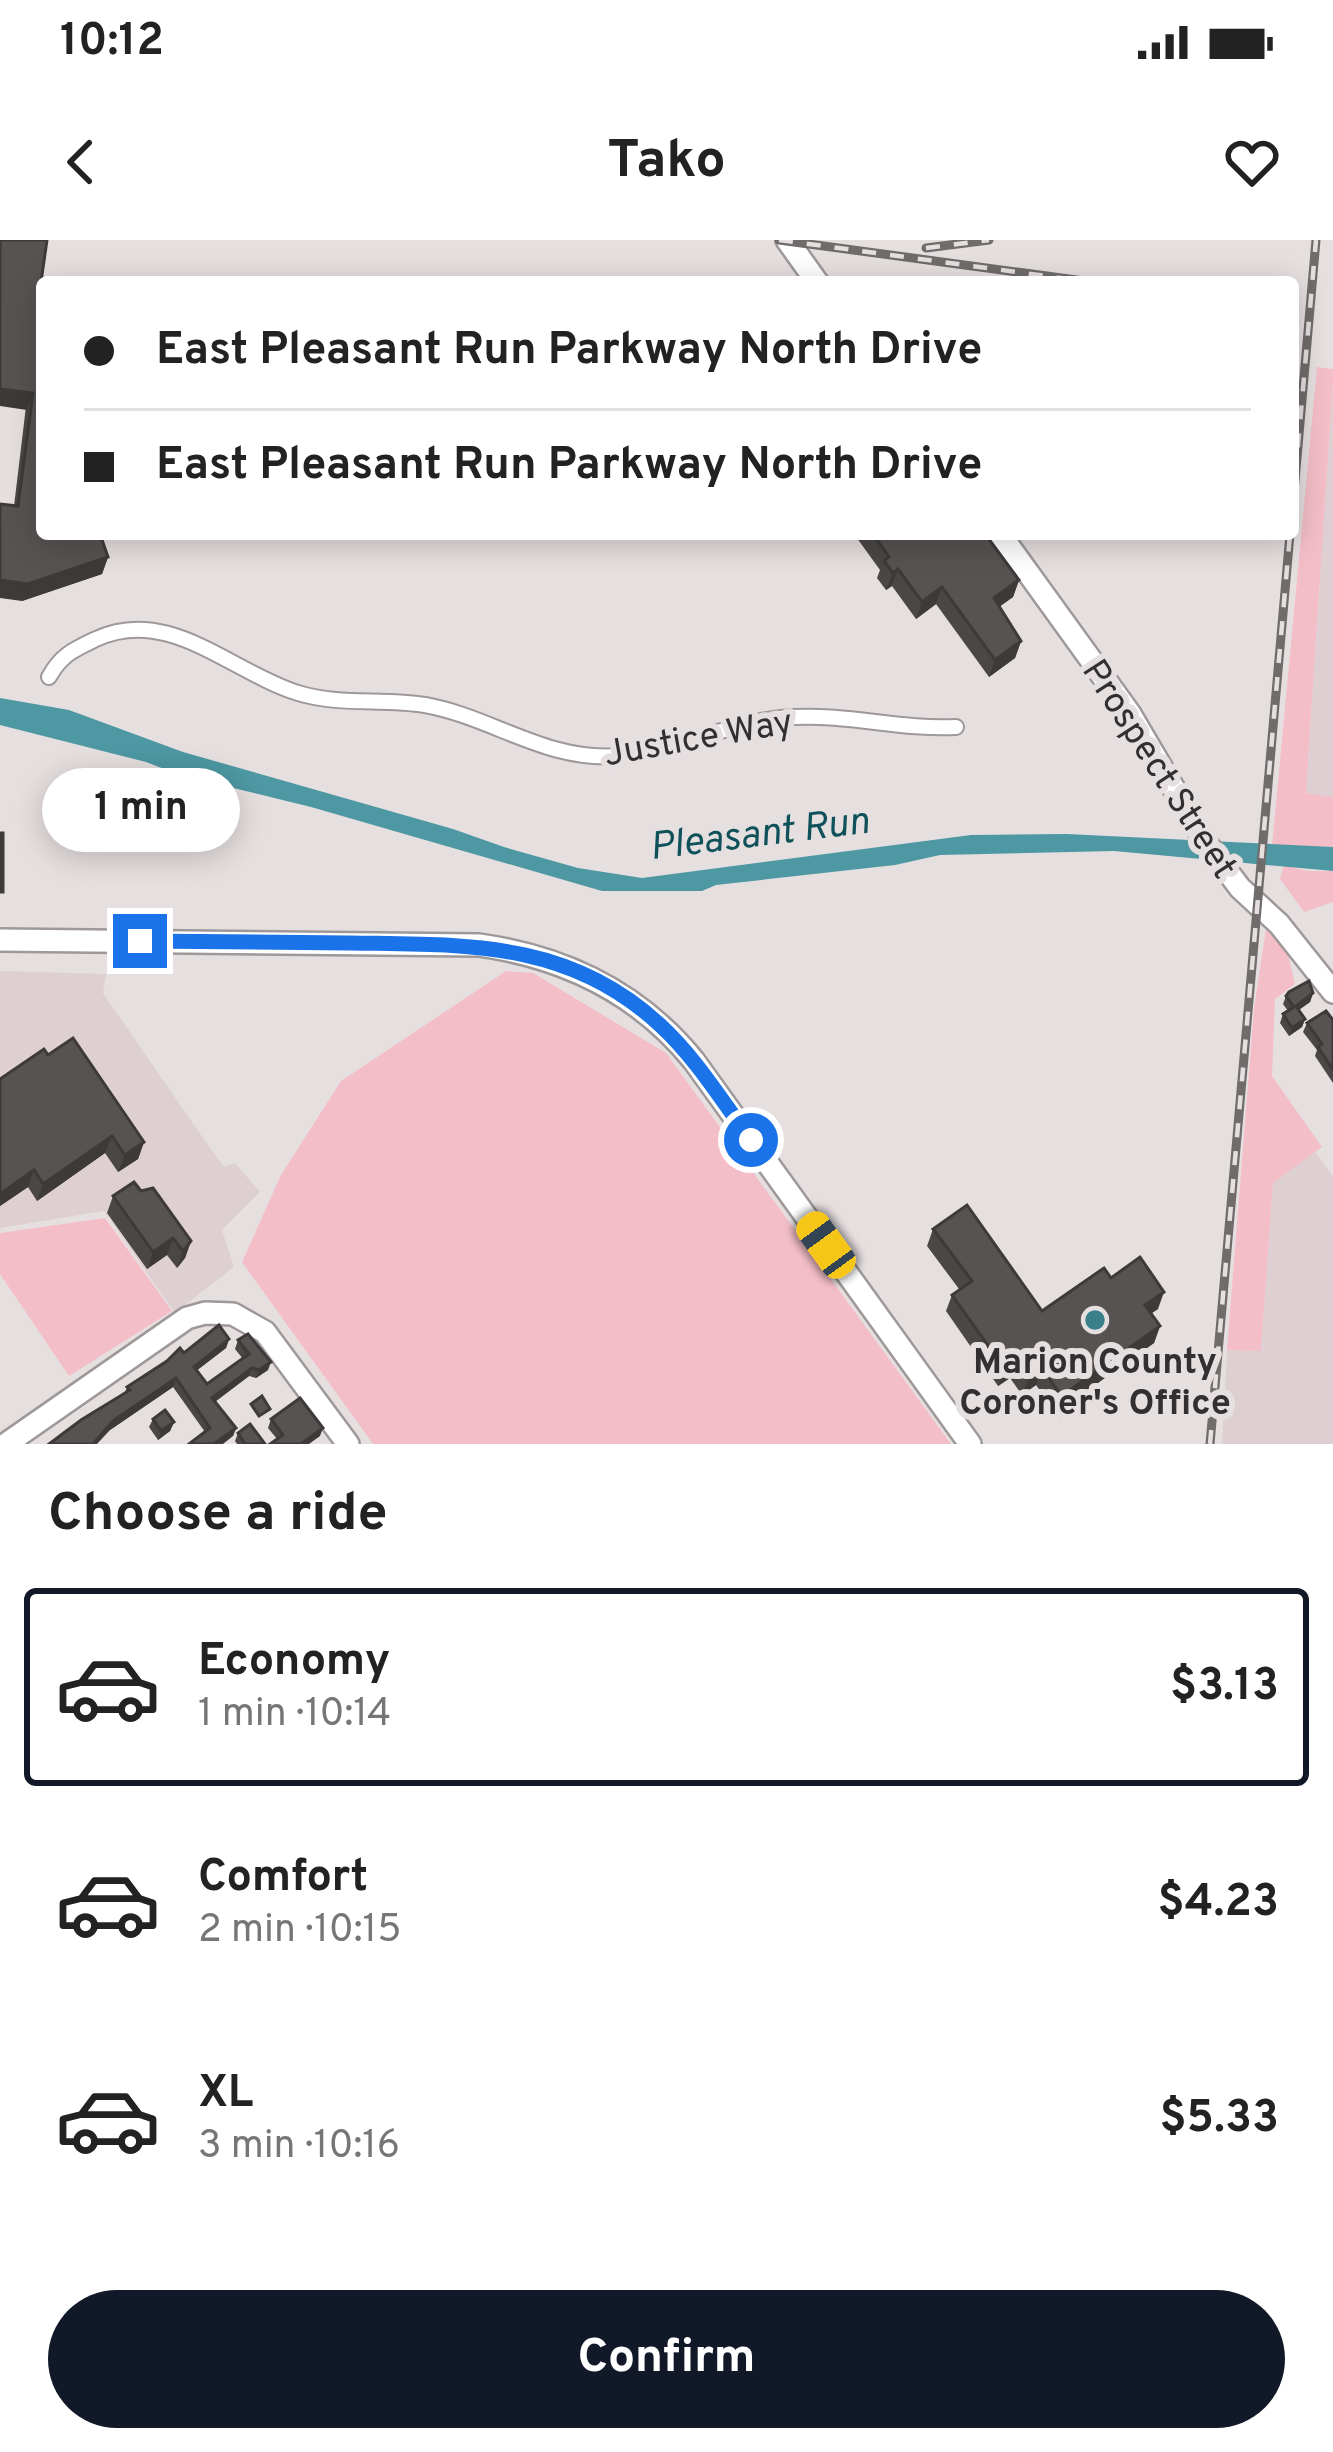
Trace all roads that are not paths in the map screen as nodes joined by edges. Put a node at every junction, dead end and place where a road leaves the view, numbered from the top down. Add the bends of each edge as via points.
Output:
1 (787, 240) edge
2 (813, 276) edge
3 (1004, 540) edge
4 (49, 677) dead end
5 (956, 727) dead end
6 (0, 940) edge
7 (1333, 992) edge
8 (6, 1444) edge
9 (348, 1444) edge
10 (970, 1444) edge

1 - 2 street
3 - 7 street, Prospect Street via 1130,714 1230,876
4 - 5 street, Justice Way via 61,656 135,627 170,632 298,693 421,704 558,753 646,752 796,716
6 - 10 street via 479,945 601,982 694,1061
8 - 9 street via 205,1312 254,1323

